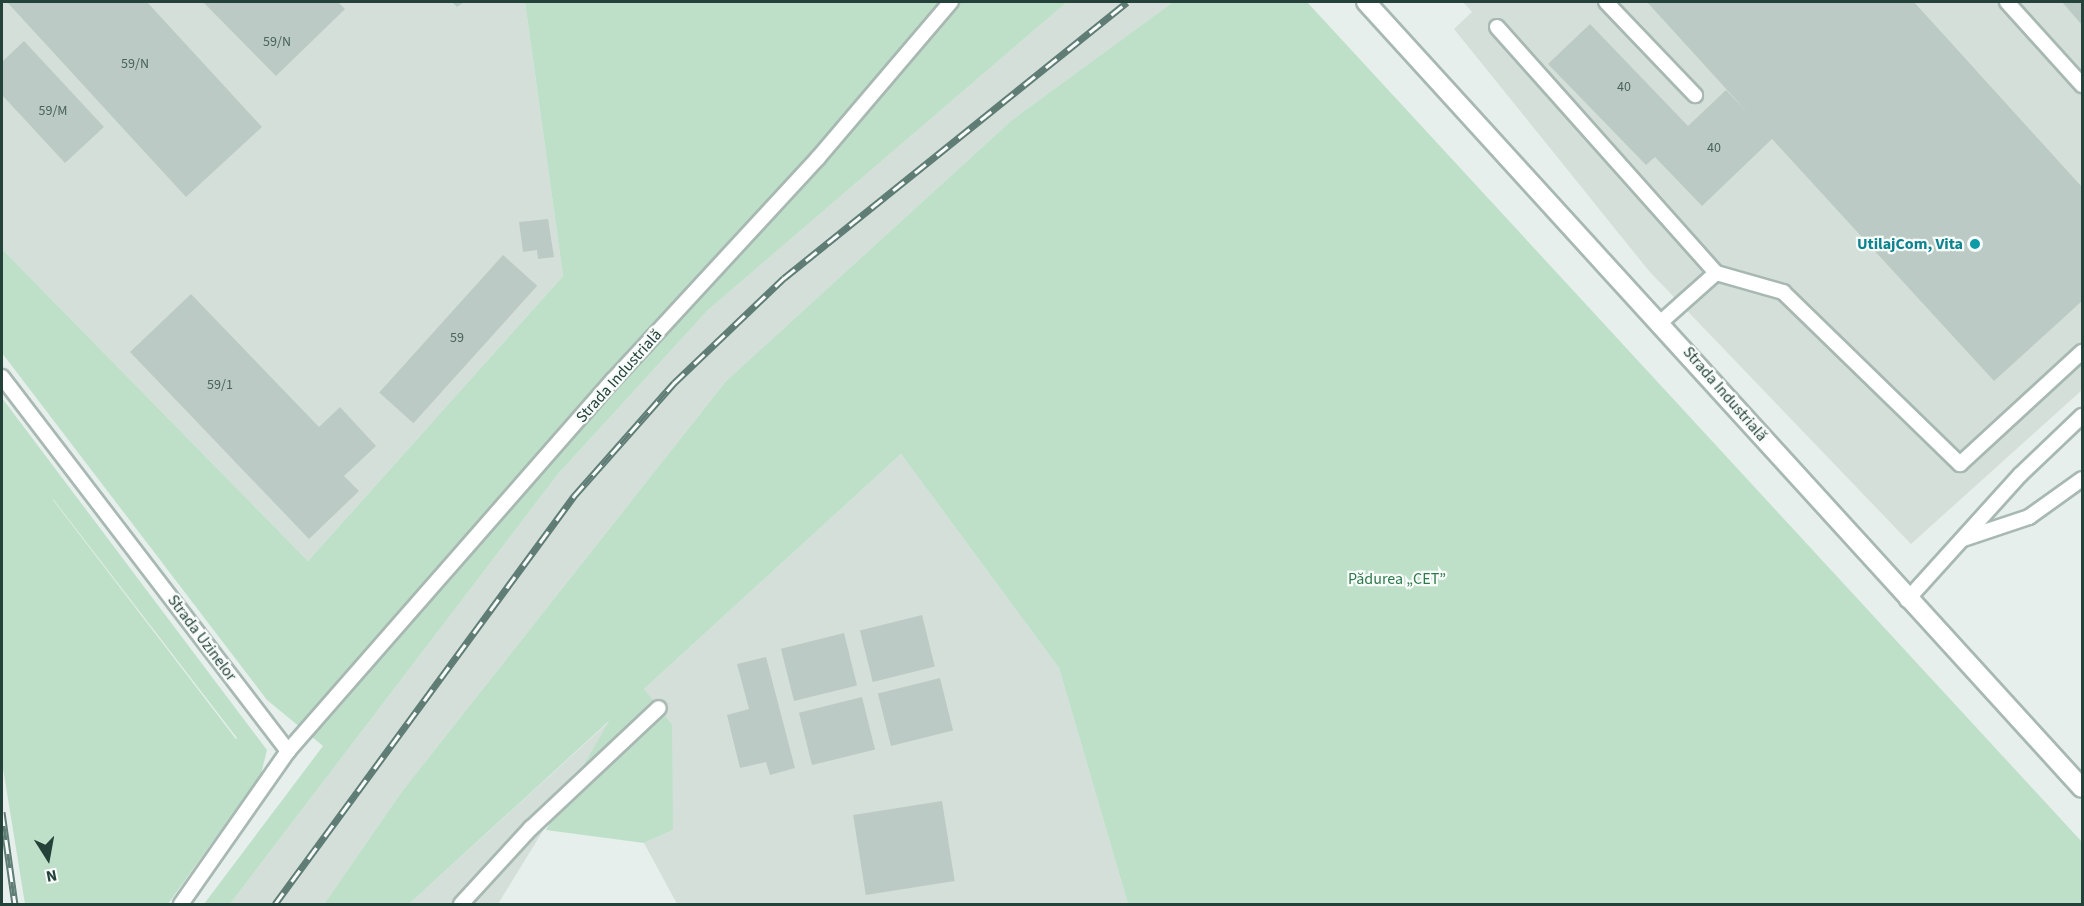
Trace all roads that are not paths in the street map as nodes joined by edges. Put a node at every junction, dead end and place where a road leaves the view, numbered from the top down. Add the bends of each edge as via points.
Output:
1 (951, 2) edge
2 (1366, 2) edge
3 (1606, 2) edge
4 (2007, 2) edge
5 (1497, 27) dead end
6 (2082, 85) edge
7 (1695, 95) dead end
8 (1716, 273) junction
9 (1661, 322) junction
10 (2082, 352) edge
11 (2, 377) edge
12 (2082, 416) edge
13 (2082, 479) edge
14 (1963, 539) junction
15 (1907, 600) junction
16 (659, 708) dead end
17 (288, 751) junction
18 (2082, 788) edge
19 (181, 904) edge
20 (461, 904) edge

1 - 17 lane, Strada Industrială via 818,158 605,389
2 - 9 street, Strada Industrială
3 - 7 lane
4 - 6 lane
5 - 8 lane
8 - 9 lane
8 - 10 lane via 1783,292 1960,464
9 - 15 street, Strada Industrială
11 - 17 lane, Strada Uzinelor
12 - 14 lane
13 - 14 lane via 2029,517
14 - 15 lane
15 - 18 street, Strada Industrială
16 - 20 lane via 531,828
17 - 19 lane

